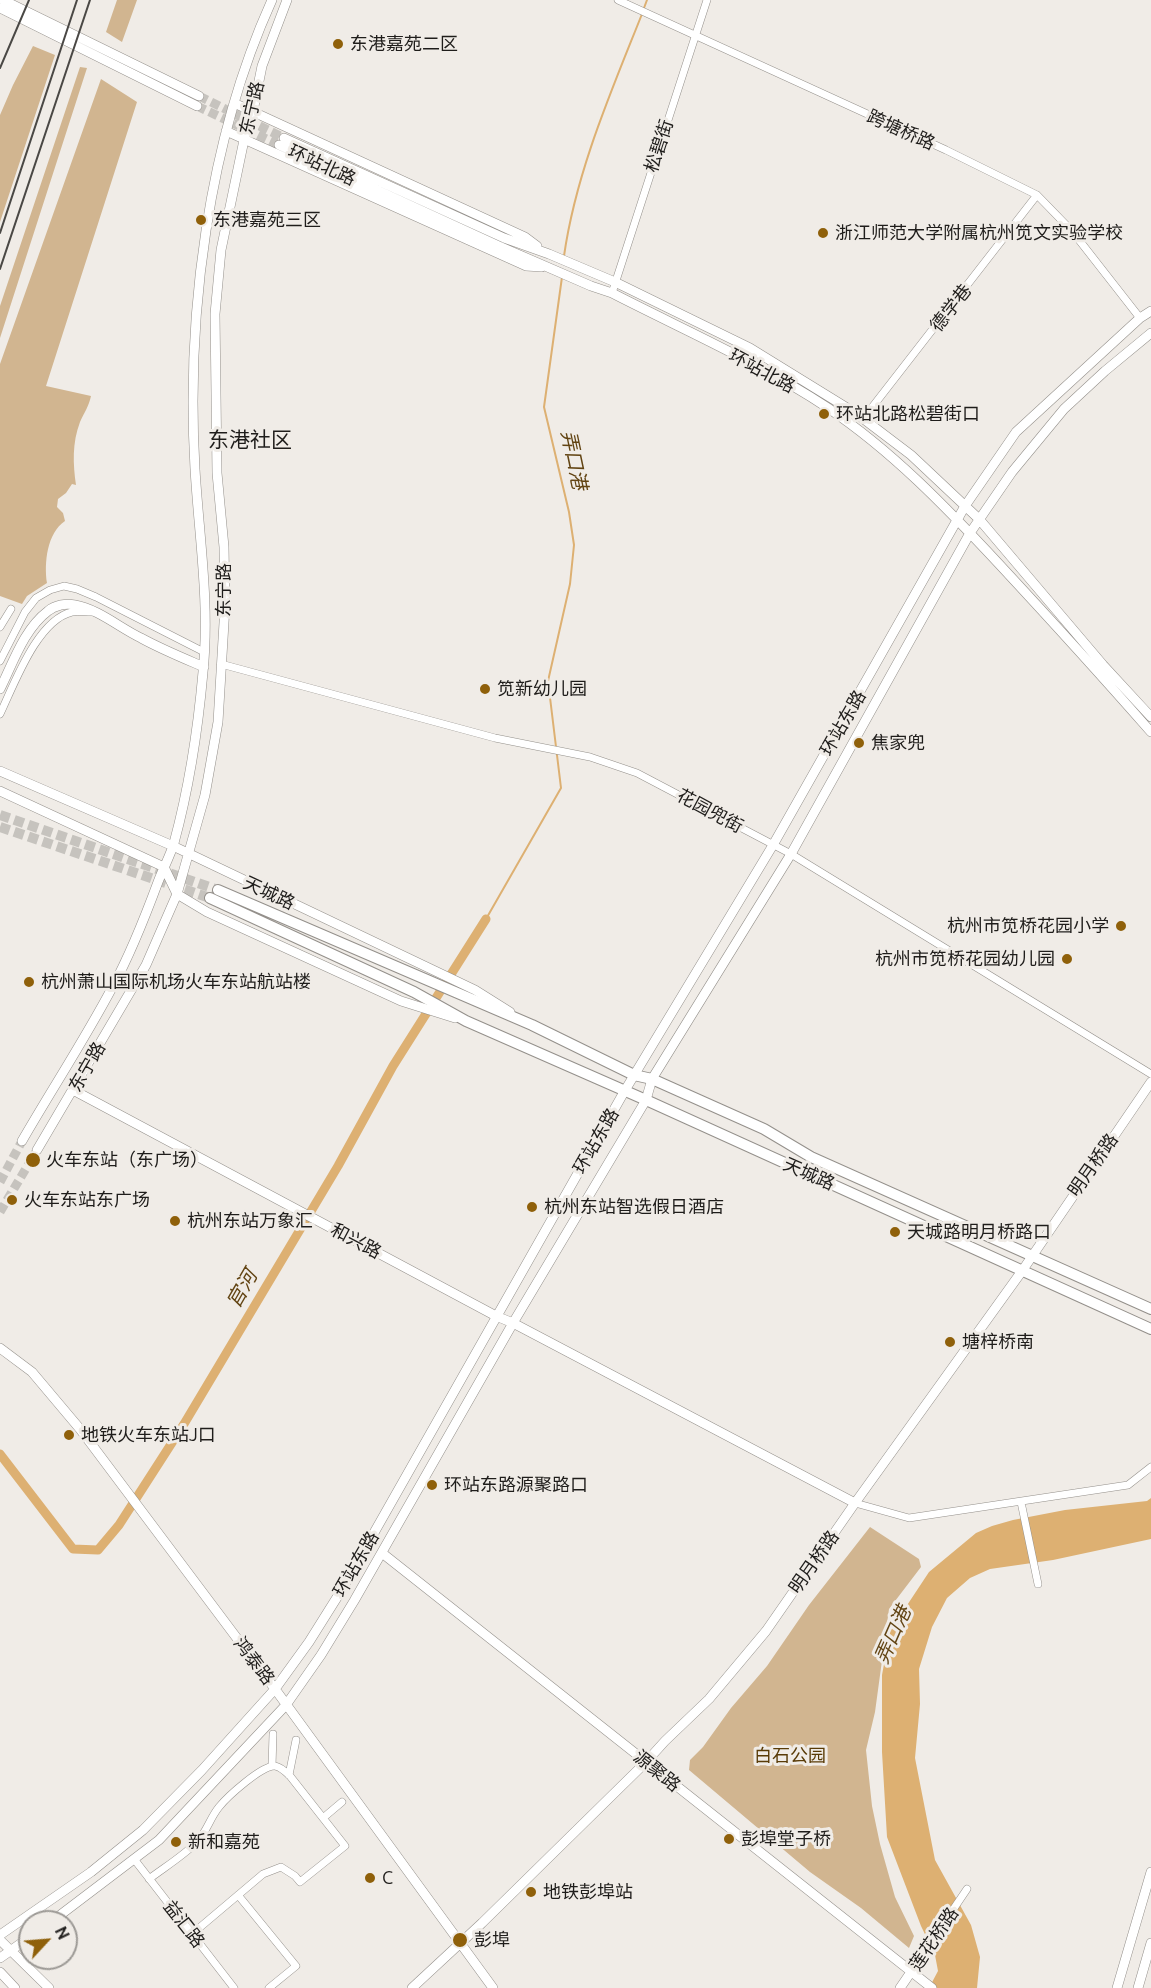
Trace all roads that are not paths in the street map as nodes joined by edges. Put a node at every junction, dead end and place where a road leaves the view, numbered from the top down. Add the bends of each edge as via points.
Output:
1 (3, 0) edge
2 (272, 0) edge
3 (287, 0) edge
4 (618, 0) edge
5 (707, 0) edge
6 (0, 8) edge
7 (695, 36) junction
8 (234, 103) junction
9 (253, 111) junction
10 (226, 131) junction
11 (244, 140) junction
12 (1037, 195) junction
13 (549, 254) junction
14 (549, 268) junction
15 (615, 282) junction
16 (612, 293) junction
17 (1151, 311) edge
18 (1140, 318) junction
19 (1151, 333) edge
20 (863, 419) junction
21 (965, 506) junction
22 (979, 519) junction
23 (958, 520) junction
24 (970, 533) junction
25 (11, 609) dead end
26 (94, 612) junction
27 (0, 627) edge
28 (204, 652) junction
29 (0, 661) edge
30 (221, 664) junction
31 (204, 668) junction
32 (0, 689) edge
33 (0, 714) edge
34 (1151, 717) edge
35 (1151, 732) edge
36 (0, 771) edge
37 (0, 791) edge
38 (773, 845) junction
39 (173, 846) junction
40 (189, 854) junction
41 (791, 854) junction
42 (164, 867) junction
43 (177, 894) junction
44 (429, 974) junction
45 (466, 1020) junction
46 (1151, 1074) edge
47 (634, 1075) junction
48 (652, 1079) junction
49 (1151, 1082) edge
50 (74, 1090) junction
51 (624, 1092) junction
52 (646, 1100) junction
53 (22, 1141) tunnel mouth
54 (38, 1150) tunnel mouth
55 (1031, 1255) junction
56 (1022, 1271) junction
57 (1151, 1309) edge
58 (496, 1316) junction
59 (513, 1323) junction
60 (1151, 1329) edge
61 (0, 1348) edge
62 (1151, 1467) edge
63 (1021, 1502) junction
64 (855, 1503) junction
65 (382, 1552) junction
66 (1038, 1584) dead end
67 (275, 1689) junction
68 (286, 1705) junction
69 (273, 1734) dead end
70 (296, 1740) dead end
71 (646, 1762) junction
72 (272, 1766) junction
73 (289, 1775) junction
74 (342, 1802) dead end
75 (323, 1818) junction
76 (134, 1859) junction
77 (1151, 1872) edge
78 (150, 1879) junction
79 (965, 1893) dead end
80 (238, 1895) junction
81 (67, 1910) edge
82 (192, 1934) junction
83 (0, 1938) edge
84 (459, 1943) junction
85 (1151, 1943) edge
86 (18, 1946) edge
87 (12, 1951) junction
88 (0, 1958) edge
89 (0, 1972) edge
90 (911, 1972) junction
91 (15, 1988) edge
92 (49, 1988) edge
93 (234, 1988) edge
94 (269, 1988) edge
95 (412, 1988) edge
96 (493, 1988) edge
97 (900, 1988) edge
98 (932, 1988) edge
99 (1117, 1988) edge
100 (1138, 1988) edge

1 - 6 main road via 198,101
2 - 8 main road, 东宁路
3 - 9 main road, 东宁路 via 262,66
4 - 7 street, 跨塘桥路
5 - 7 street, 松碧街
7 - 12 street, 跨塘桥路
7 - 15 street, 松碧街
8 - 9 main road
8 - 10 main road, 东宁路
9 - 11 main road, 东宁路
9 - 13 main road via 525,237
10 - 11 main road
10 - 28 main road, 东宁路 via 202,262 193,398 204,580
11 - 14 main road via 526,266
11 - 30 main road, 东宁路 via 221,250 215,314 217,473 224,547
12 - 18 street, 跨塘桥路 via 1072,231
12 - 20 street, 德学巷
13 - 14 main road, 环站北路 via 281,141
13 - 15 main road, 环站北路
14 - 16 main road, 环站北路
15 - 16 street, 松碧街
15 - 20 main road, 环站北路 via 750,348
16 - 23 main road, 环站北路 via 771,374 828,409 916,479
17 - 18 main road, 环站东路
18 - 21 main road, 环站东路 via 1016,432
19 - 22 main road, 环站东路 via 1064,409
20 - 21 main road, 环站北路 via 911,455
21 - 22 main road, 环站北路
21 - 23 main road, 环站东路
22 - 24 main road, 环站东路
22 - 34 main road, 环站北路
23 - 24 main road, 环站北路
23 - 38 main road, 环站东路
24 - 35 main road, 环站北路
24 - 41 main road, 环站东路
25 - 27 street
26 - 31 main road
26 - 32 main road via 64,604 50,609 23,642
26 - 33 street via 71,612 48,626 37,639
28 - 29 street via 96,597 64,586 36,598 21,618
28 - 31 main road, 东宁路
30 - 38 street, 花园兜街 via 495,738 590,757 637,773
30 - 40 main road, 东宁路 via 218,722
31 - 39 main road, 东宁路
36 - 39 main road, 天城路
37 - 42 main road
38 - 41 street, 花园兜街
38 - 47 main road, 环站东路
39 - 40 main road, 天城路
39 - 42 main road, 东宁路
40 - 43 main road, 东宁路
40 - 44 main road, 天城路
41 - 46 street, 花园兜街
41 - 48 main road, 环站东路
42 - 43 main road
42 - 53 main road, 东宁路 via 138,936 113,986
43 - 45 main road, 天城路 via 207,912 410,1005
43 - 50 main road, 东宁路 via 146,965
44 - 45 main road, 天城路 via 214,894
44 - 47 main road, 天城路
45 - 51 main road, 天城路
47 - 48 main road, 天城路
47 - 51 main road, 环站东路
48 - 52 main road, 环站东路
48 - 55 main road, 天城路 via 764,1129 811,1157
49 - 55 main road, 明月桥路
50 - 54 main road, 东宁路
50 - 58 main road, 和兴路
51 - 52 main road, 天城路
51 - 58 main road, 环站东路
52 - 56 main road, 天城路
52 - 59 main road, 环站东路
55 - 56 main road, 明月桥路
55 - 57 main road, 天城路
56 - 60 main road, 天城路
56 - 64 main road, 明月桥路
58 - 59 main road, 和兴路
58 - 67 main road, 环站东路 via 341,1591
59 - 64 main road, 和兴路
59 - 65 main road, 环站东路
61 - 67 main road, 鸿泰路 via 45,1385
62 - 63 street via 1128,1485
63 - 64 street via 909,1518
63 - 66 street
64 - 71 main road, 明月桥路 via 766,1631 709,1699
65 - 68 main road, 环站东路 via 321,1655
65 - 71 main road, 源聚路
67 - 68 main road, 鸿泰路
67 - 83 main road, 环站东路 via 143,1830
68 - 76 main road, 环站东路 via 159,1840
68 - 84 main road, 鸿泰路
69 - 72 street
70 - 73 street
71 - 84 main road, 明月桥路
71 - 90 main road, 源聚路
72 - 73 street
72 - 78 street via 221,1805 196,1843
73 - 75 street
74 - 75 street
75 - 80 street via 345,1846 300,1882 281,1867 263,1874
76 - 78 street, 益汇路
76 - 81 main road, 环站东路
77 - 99 main road
78 - 82 street, 益汇路
79 - 90 street, 莲花桥路
80 - 82 street
80 - 94 street via 296,1966
82 - 93 street, 益汇路
83 - 87 main road
84 - 95 main road, 明月桥路
84 - 96 main road, 鸿泰路
85 - 100 main road
86 - 87 main road
87 - 88 main road
87 - 92 main road
89 - 91 main road
90 - 97 main road, 莲花桥路
90 - 98 main road, 源聚路

